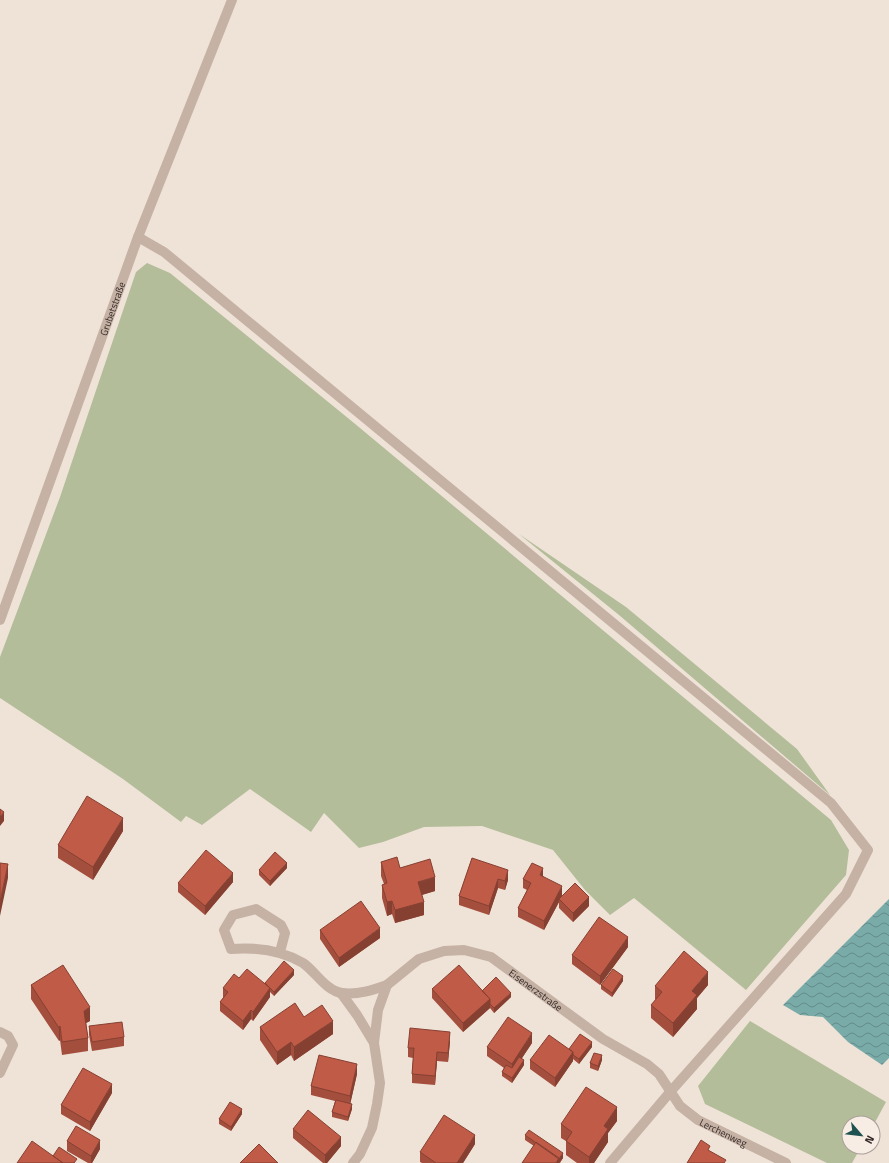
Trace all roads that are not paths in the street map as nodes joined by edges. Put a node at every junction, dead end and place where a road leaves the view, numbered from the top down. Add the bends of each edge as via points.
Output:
1 (232, 0) edge
2 (138, 237) junction
3 (0, 620) edge
4 (280, 952) junction
5 (387, 985) junction
6 (341, 993) junction
7 (0, 1032) edge
8 (374, 1043) junction
9 (0, 1073) edge
10 (671, 1091) junction
11 (353, 1163) edge
12 (610, 1163) edge
13 (786, 1163) edge

1 - 2 street, Grubetstraße
2 - 3 street, Grubetstraße
2 - 10 street via 164,252 831,803 868,850 846,894
4 - 4 street via 253,947 232,948 224,930 233,914 256,910 281,925 285,933
4 - 6 street via 303,964
5 - 6 street, Eisenerzstraße via 365,992
5 - 8 street via 378,1010
5 - 10 street, Eisenerzstraße via 419,959 444,951 464,950 491,957 603,1039 647,1064 660,1074
6 - 8 street
7 - 9 street via 8,1036 13,1045
8 - 11 street via 380,1084 377,1104 372,1128
10 - 12 street
10 - 13 street, Lerchenweg via 680,1106 698,1120

